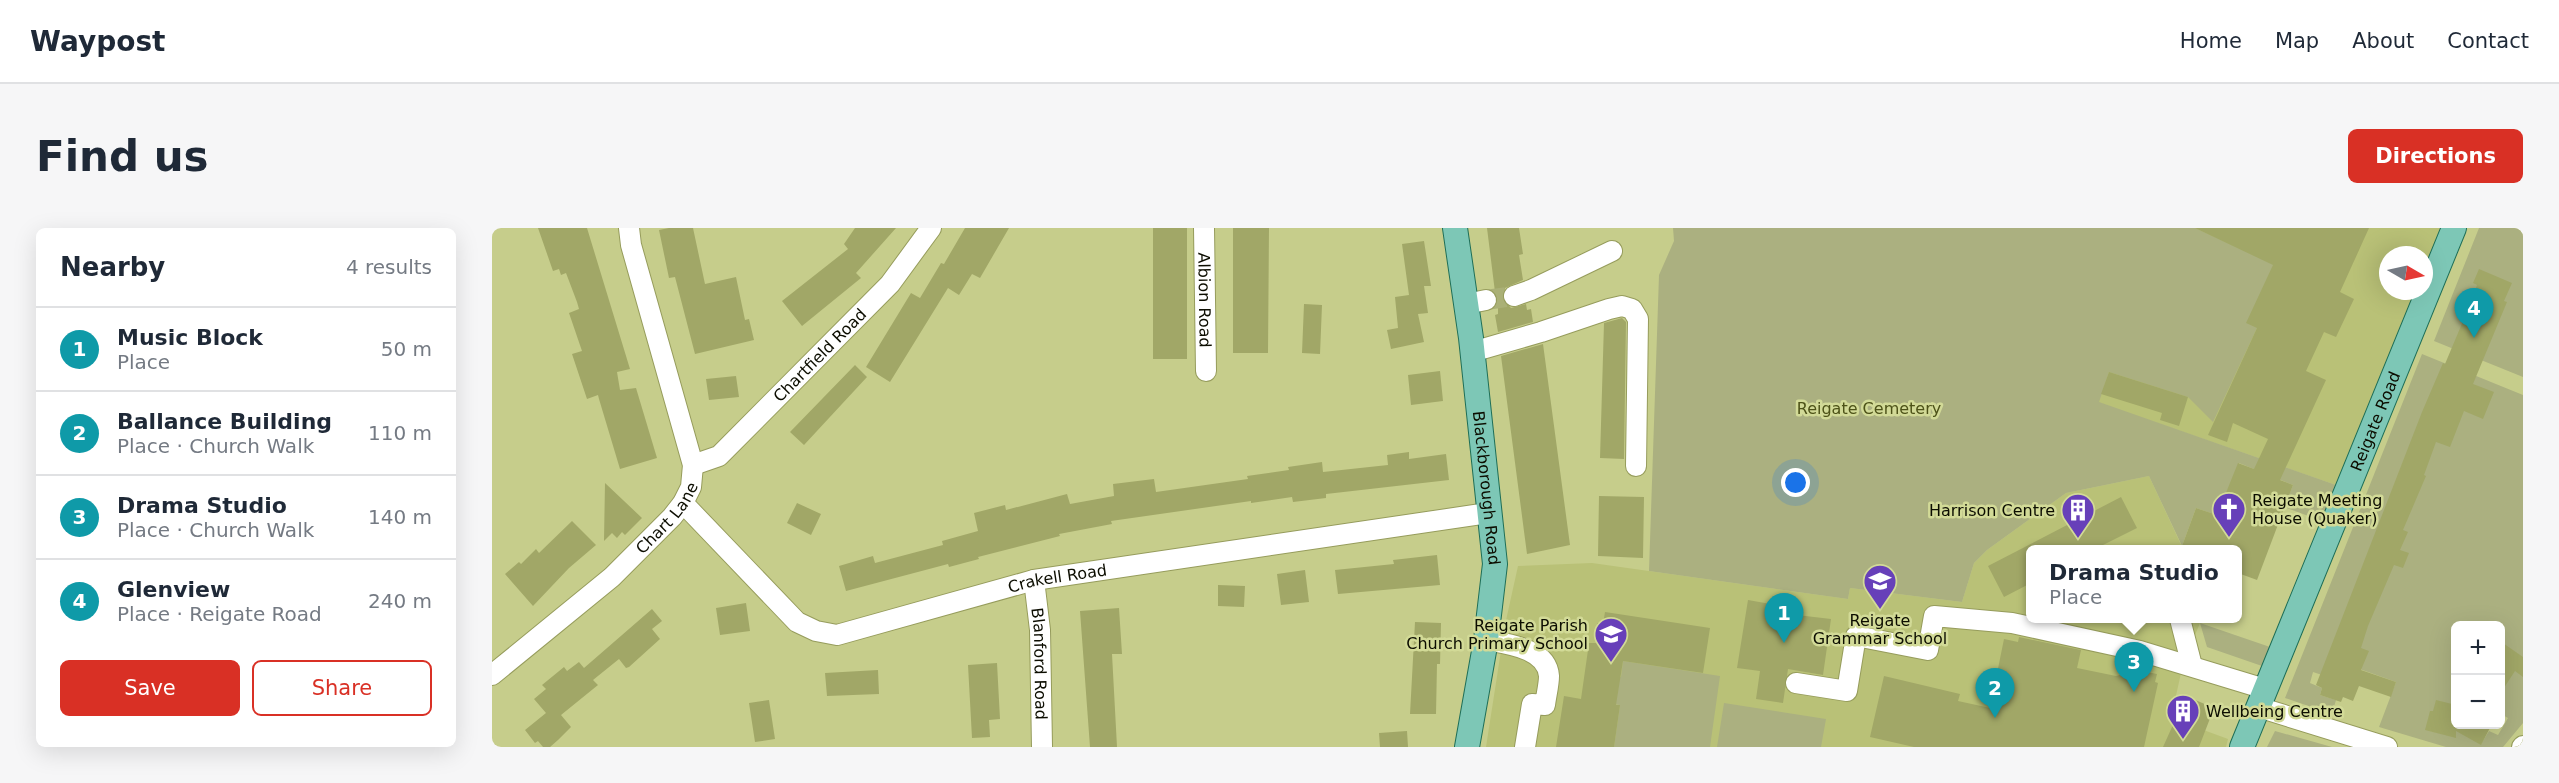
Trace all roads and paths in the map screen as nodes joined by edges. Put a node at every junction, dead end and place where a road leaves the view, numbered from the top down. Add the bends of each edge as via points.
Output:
1 (629, 228) edge
2 (932, 228) edge
3 (1204, 228) edge
4 (1455, 228) edge
5 (2454, 228) edge
6 (1612, 251) dead end
7 (1514, 296) tunnel mouth
8 (1472, 352) junction
9 (1206, 371) dead end
10 (693, 465) junction
11 (1636, 466) dead end
12 (683, 503) junction
13 (1488, 513) junction
14 (1034, 580) junction
15 (2181, 623) edge
16 (1486, 639) junction
17 (2192, 666) junction
18 (492, 675) edge
19 (1796, 683) dead end
20 (2261, 698) junction
21 (1042, 747) edge
22 (1467, 747) edge
23 (1525, 747) edge
24 (2242, 747) edge
25 (2387, 747) edge

1 - 10 street, Chart Lane
2 - 10 street, Chartfield Road via 890,284 719,456
3 - 9 street, Albion Road
4 - 8 main road, Blackborough Road via 1476,302
5 - 20 main road, Reigate Road
6 - 7 street
8 - 11 street via 1609,309 1632,309 1638,319
8 - 13 main road, Blackborough Road
10 - 12 street, Chart Lane via 691,487
12 - 14 street, Crakell Road via 797,622 816,631 837,635
12 - 18 street, Chart Lane via 612,577
13 - 14 street, Crakell Road
13 - 16 main road, Blackborough Road via 1495,564
14 - 21 street, Blanford Road via 1040,630
15 - 17 street
16 - 22 main road, Blackborough Road
16 - 23 street via 1540,657 1549,674 1545,705 1532,704
17 - 19 street via 2012,623 1934,616 1928,650 1856,636 1846,691
17 - 20 street
20 - 24 main road, Reigate Road
20 - 25 street

